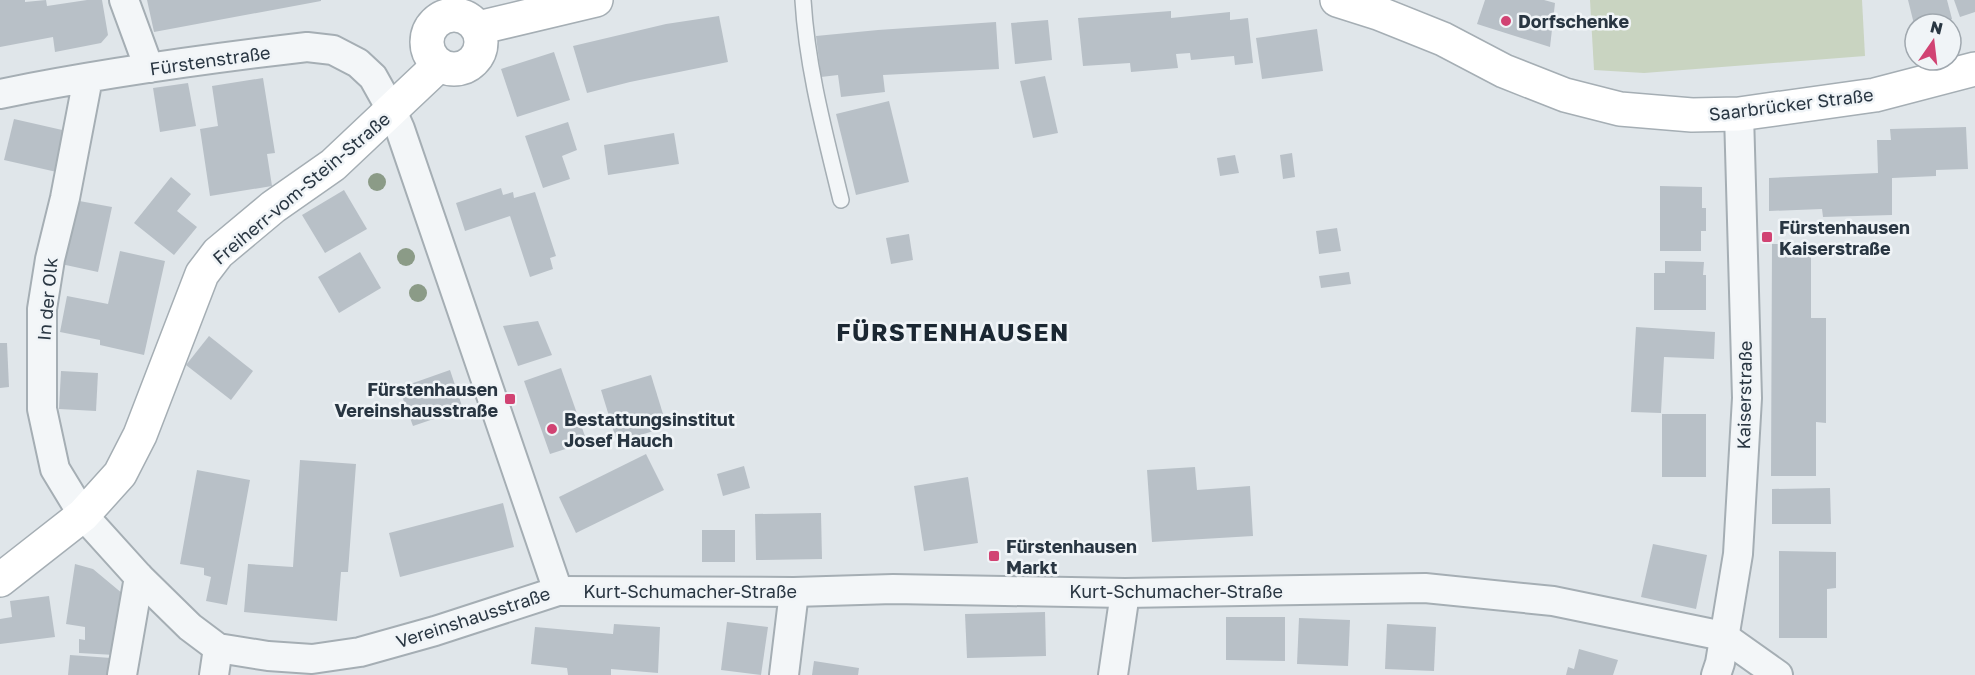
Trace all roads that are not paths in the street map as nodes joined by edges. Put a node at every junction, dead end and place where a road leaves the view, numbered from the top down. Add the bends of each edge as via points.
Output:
1 (124, 0) edge
2 (596, 0) edge
3 (802, 0) edge
4 (1338, 0) edge
5 (439, 9) edge
6 (478, 28) junction
7 (439, 65) junction
8 (149, 68) junction
9 (1975, 69) edge
10 (88, 78) junction
11 (0, 94) edge
12 (392, 111) junction
13 (1739, 114) junction
14 (841, 200) dead end
15 (82, 515) junction
16 (139, 577) junction
17 (0, 580) edge
18 (558, 591) junction
19 (794, 592) junction
20 (1125, 593) junction
21 (1723, 636) junction
22 (216, 662) edge
23 (314, 667) edge
24 (123, 675) edge
25 (784, 675) edge
26 (1113, 675) edge
27 (1716, 675) edge
28 (1778, 675) edge

1 - 8 street
2 - 6 street
3 - 14 lane via 815,86
4 - 13 street, Saarbrücker Straße via 1443,39 1504,71 1566,95 1620,109
5 - 6 street via 473,22
5 - 7 street via 427,36 428,52
6 - 7 street via 481,46 473,62 456,69
7 - 12 street, Freiherr-vom-Stein-Straße
8 - 10 street, Fürstenstraße
8 - 12 street, Fürstenstraße via 308,47 333,50 374,77
9 - 13 street, Saarbrücker Straße via 1875,95
10 - 11 street, Fürstenstraße
10 - 15 street, In der Olk via 42,309 42,409 55,469
12 - 15 street, Freiherr-vom-Stein-Straße via 333,165 273,207 218,254 202,274 140,435 120,474
12 - 18 street, Vereinshausstraße
13 - 21 street, Kaiserstraße via 1747,398 1738,554
15 - 16 street, Vereinshausstraße
15 - 17 street, Freiherr-vom-Stein-Straße
16 - 22 street, Vereinshausstraße via 190,627
16 - 24 street
18 - 19 street, Kurt-Schumacher-Straße
18 - 23 street, Vereinshausstraße
19 - 20 street, Kurt-Schumacher-Straße via 894,589
19 - 25 street
20 - 21 street, Kurt-Schumacher-Straße via 1425,588 1553,602
20 - 26 street
21 - 27 street, Kaiserstraße
21 - 28 street, Kurt-Schumacher-Straße
22 - 23 street, Vereinshausstraße via 268,656

